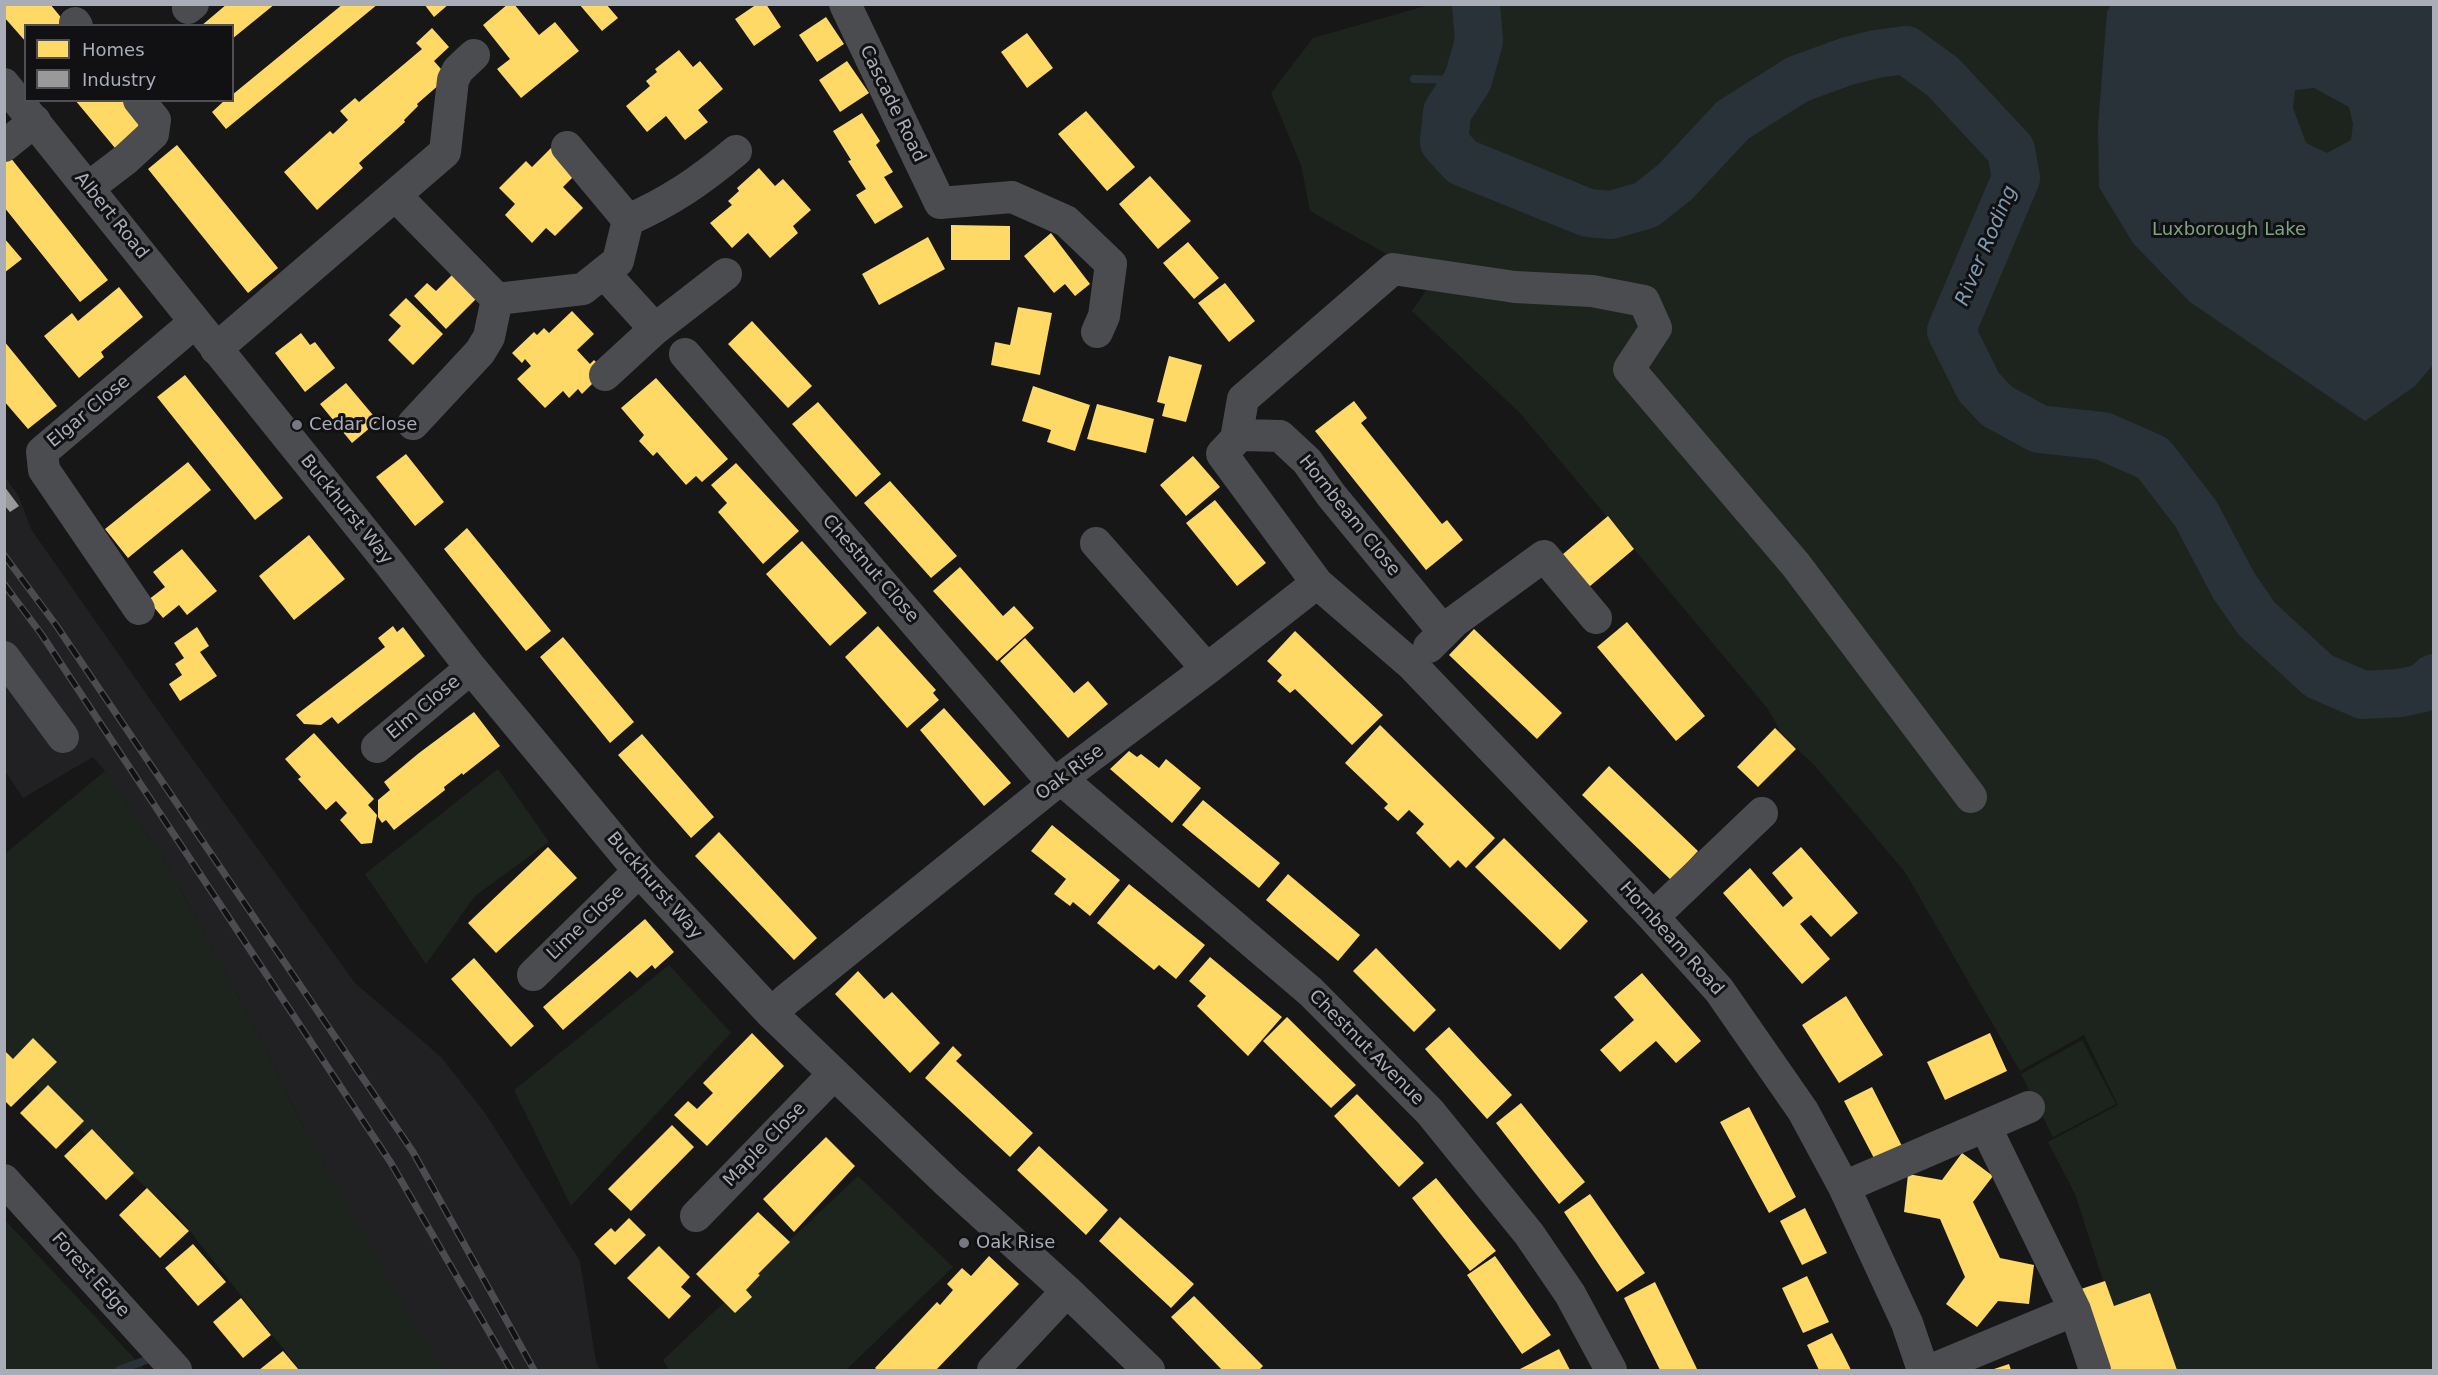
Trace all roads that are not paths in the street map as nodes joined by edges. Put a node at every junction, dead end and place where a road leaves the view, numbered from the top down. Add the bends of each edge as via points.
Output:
1 (845, 4) edge
2 (474, 55) dead end
3 (4, 84) edge
4 (141, 102) edge
5 (35, 122) junction
6 (4, 146) edge
7 (567, 147) dead end
8 (736, 151) dead end
9 (88, 188) junction
10 (395, 195) junction
11 (628, 220) junction
12 (604, 273) junction
13 (726, 274) dead end
14 (497, 299) junction
15 (195, 322) junction
16 (655, 329) junction
17 (1097, 332) dead end
18 (216, 349) junction
19 (685, 354) dead end
20 (605, 375) dead end
21 (413, 424) dead end
22 (1238, 430) junction
23 (1096, 543) dead end
24 (1317, 583) junction
25 (139, 609) dead end
26 (1596, 618) dead end
27 (1444, 632) junction
28 (4, 657) edge
29 (1412, 665) junction
30 (471, 668) junction
31 (1207, 669) junction
32 (63, 737) dead end
33 (377, 747) dead end
34 (1058, 781) junction
35 (1971, 797) dead end
36 (1762, 813) dead end
37 (639, 871) junction
38 (1653, 917) junction
39 (533, 975) dead end
40 (772, 1014) junction
41 (834, 1074) junction
42 (2029, 1107) dead end
43 (1985, 1126) junction
44 (4, 1180) edge
45 (1844, 1187) junction
46 (696, 1216) dead end
47 (1067, 1291) junction
48 (2075, 1310) junction
49 (176, 1371) edge
50 (993, 1371) edge
51 (1149, 1371) edge
52 (1611, 1371) edge
53 (1923, 1371) edge
54 (1931, 1371) edge
55 (2095, 1371) edge

1 - 17 street, Cascade Road via 940,203 1012,197 1066,221 1111,264 1104,316
2 - 10 street via 453,80 445,152
3 - 5 street, Albert Road
4 - 9 street via 155,120 153,134
5 - 6 street
5 - 9 street, Albert Road
7 - 11 street
8 - 11 street via 663,205
9 - 15 street, Albert Road
10 - 14 street
10 - 18 street
11 - 12 street via 618,261
12 - 14 street via 583,289
12 - 16 street
13 - 16 street
14 - 21 street via 489,337 480,352
15 - 18 street, Albert Road
15 - 25 street, Elgar Close via 42,452 44,470
16 - 20 street
18 - 30 street, Buckhurst Way
19 - 34 street, Chestnut Close
22 - 24 street via 1222,454
22 - 27 street, Hornbeam Close via 1243,435 1280,436 1307,461 1330,495
22 - 35 street via 1242,399 1393,269 1515,287 1592,291 1644,301 1656,328 1629,369 1796,565
23 - 31 street
24 - 29 street, Hornbeam Road
24 - 31 street, Oak Rise
26 - 27 street via 1544,556
27 - 29 street
28 - 32 street
29 - 38 street, Hornbeam Road
30 - 33 street, Elm Close
30 - 37 street, Buckhurst Way
31 - 34 street, Oak Rise
34 - 40 street, Oak Rise
34 - 52 street, Chestnut Avenue via 1311,992 1430,1112 1535,1243 1570,1294
36 - 38 street
37 - 39 street, Lime Close
37 - 40 street, Buckhurst Way
38 - 45 street, Hornbeam Road via 1719,990 1803,1111
40 - 41 street, Buckhurst Way
41 - 46 street, Maple Close
41 - 47 street, Buckhurst Way
42 - 43 street
43 - 45 street
43 - 48 street
44 - 49 street, Forest Edge
45 - 53 street, Hornbeam Road via 1907,1323
47 - 50 street
47 - 51 street, Buckhurst Way
48 - 54 street
48 - 55 street

